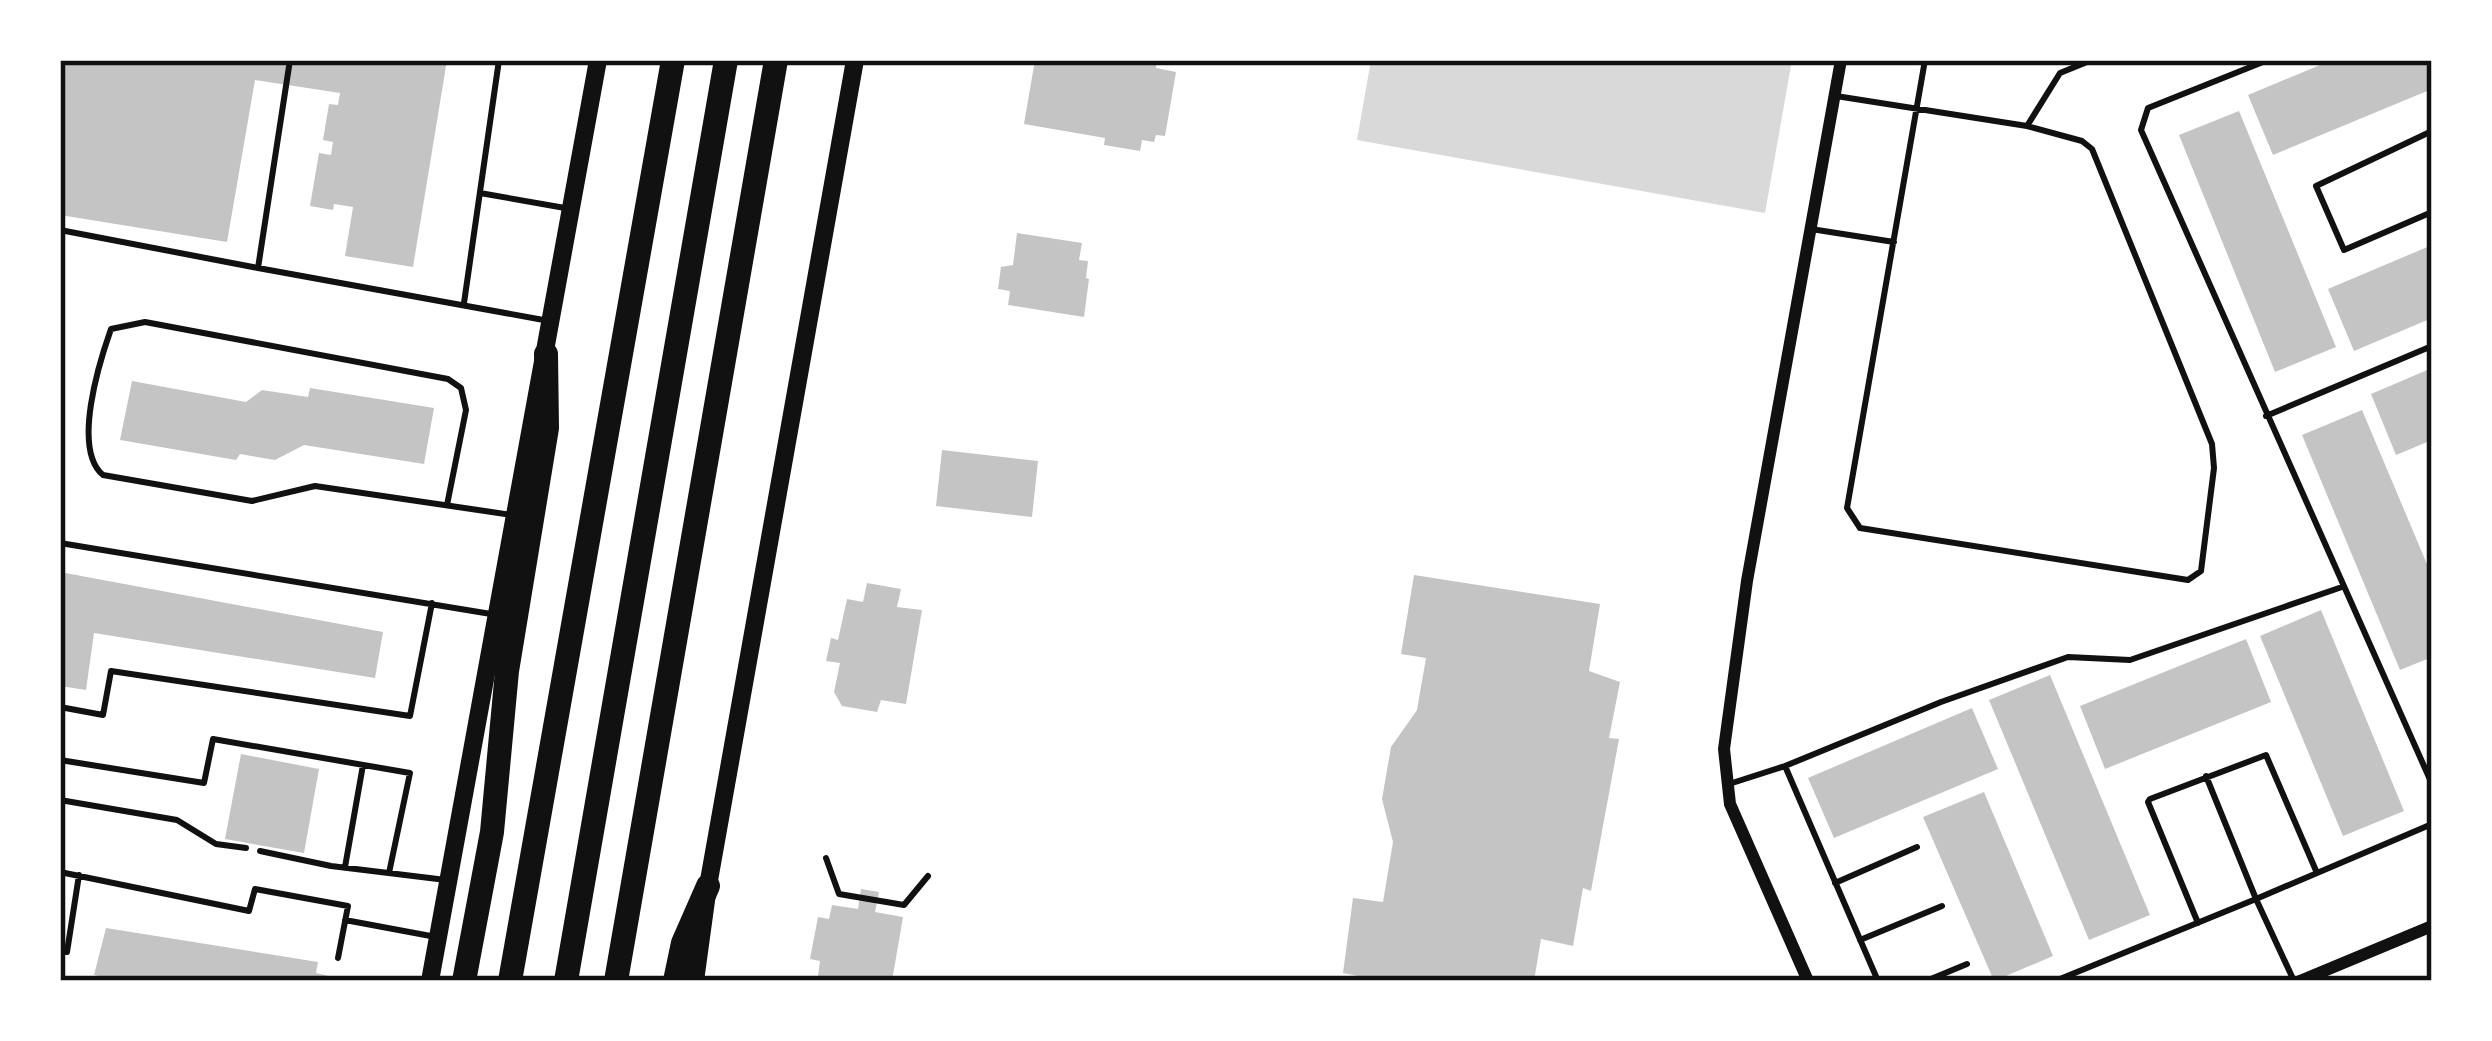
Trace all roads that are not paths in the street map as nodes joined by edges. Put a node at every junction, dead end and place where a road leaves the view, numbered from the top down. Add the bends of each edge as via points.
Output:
1 (290, 60) edge
2 (499, 60) edge
3 (598, 60) edge
4 (673, 60) edge
5 (726, 60) edge
6 (776, 60) edge
7 (855, 60) edge
8 (1841, 60) edge
9 (1925, 60) edge
10 (2092, 60) edge
11 (2269, 60) edge
12 (1834, 96) junction
13 (1917, 109) junction
14 (2027, 126) junction
15 (2432, 131) edge
16 (480, 193) junction
17 (572, 209) junction
18 (2432, 212) edge
19 (1811, 229) junction
20 (60, 230) edge
21 (1894, 242) junction
22 (258, 268) junction
23 (464, 303) junction
24 (552, 321) junction
25 (2432, 346) edge
26 (546, 354) junction
27 (2266, 416) junction
28 (447, 505) junction
29 (512, 515) junction
30 (60, 543) edge
31 (2342, 587) junction
32 (431, 603) junction
33 (495, 614) junction
34 (60, 707) edge
35 (60, 760) edge
36 (363, 765) junction
37 (1785, 766) junction
38 (2206, 776) junction
39 (1726, 784) junction
40 (2432, 784) edge
41 (60, 800) edge
42 (2432, 824) edge
43 (246, 848) dead end
44 (1917, 848) dead end
45 (260, 851) dead end
46 (826, 858) dead end
47 (345, 867) junction
48 (60, 872) edge
49 (389, 873) junction
50 (2317, 873) junction
51 (79, 874) junction
52 (928, 877) dead end
53 (448, 880) junction
54 (1835, 883) junction
55 (707, 886) junction
56 (2256, 899) junction
57 (1942, 906) dead end
58 (345, 920) junction
59 (2198, 923) junction
60 (2432, 926) edge
61 (437, 937) junction
62 (1860, 940) junction
63 (60, 951) edge
64 (338, 958) dead end
65 (1967, 964) dead end
66 (1805, 978) edge
67 (430, 981) edge
68 (464, 981) edge
69 (510, 981) edge
70 (566, 981) edge
71 (616, 981) edge
72 (675, 981) edge
73 (695, 981) edge
74 (1878, 981) edge
75 (1926, 981) edge
76 (2055, 981) edge
77 (2297, 981) edge

1 - 22 lane
2 - 16 lane
3 - 17 main road
4 - 69 highway
5 - 70 highway
6 - 71 highway
7 - 55 main road
8 - 12 street
9 - 13 lane
10 - 14 lane via 2060,74
11 - 27 lane via 2148,108 2141,130
12 - 13 lane
12 - 19 street
13 - 14 lane
13 - 21 lane
14 - 21 lane via 2092,149 2212,444 2200,571 2188,580 1860,528 1847,508
15 - 18 lane via 2316,186 2344,250
16 - 17 lane
16 - 23 lane
17 - 24 main road
19 - 21 lane
19 - 39 street via 1747,581 1725,731
20 - 22 lane
22 - 23 lane
23 - 24 lane
24 - 26 main road
25 - 27 lane
26 - 29 main road
26 - 68 highway via 547,428
27 - 31 lane
28 - 28 lane via 315,486 252,501 103,475 87,448 111,328 145,322 448,379 461,388 466,410
28 - 29 lane
29 - 33 main road
30 - 32 lane
31 - 37 lane via 2130,660 2068,657
31 - 40 lane
32 - 33 lane
32 - 34 lane via 410,716 111,671 103,715
33 - 53 main road
35 - 36 lane via 204,783 213,739
36 - 47 lane
36 - 49 lane via 410,773
37 - 39 lane
37 - 54 lane
38 - 50 lane via 2266,755
38 - 56 lane
38 - 59 lane via 2148,802
39 - 66 street
41 - 43 lane via 177,820 215,844
42 - 50 lane
44 - 54 lane
45 - 47 lane
46 - 52 lane via 839,894 904,905
47 - 49 lane
48 - 51 lane
49 - 53 lane
50 - 56 lane
51 - 58 lane via 249,911 255,889 348,906
51 - 63 lane via 67,952
53 - 61 main road
54 - 62 lane
55 - 72 highway
55 - 73 main road
56 - 59 lane
56 - 77 lane
57 - 62 lane
58 - 61 lane
58 - 64 lane
59 - 76 lane
60 - 77 street
61 - 67 main road
62 - 74 lane
65 - 75 lane

